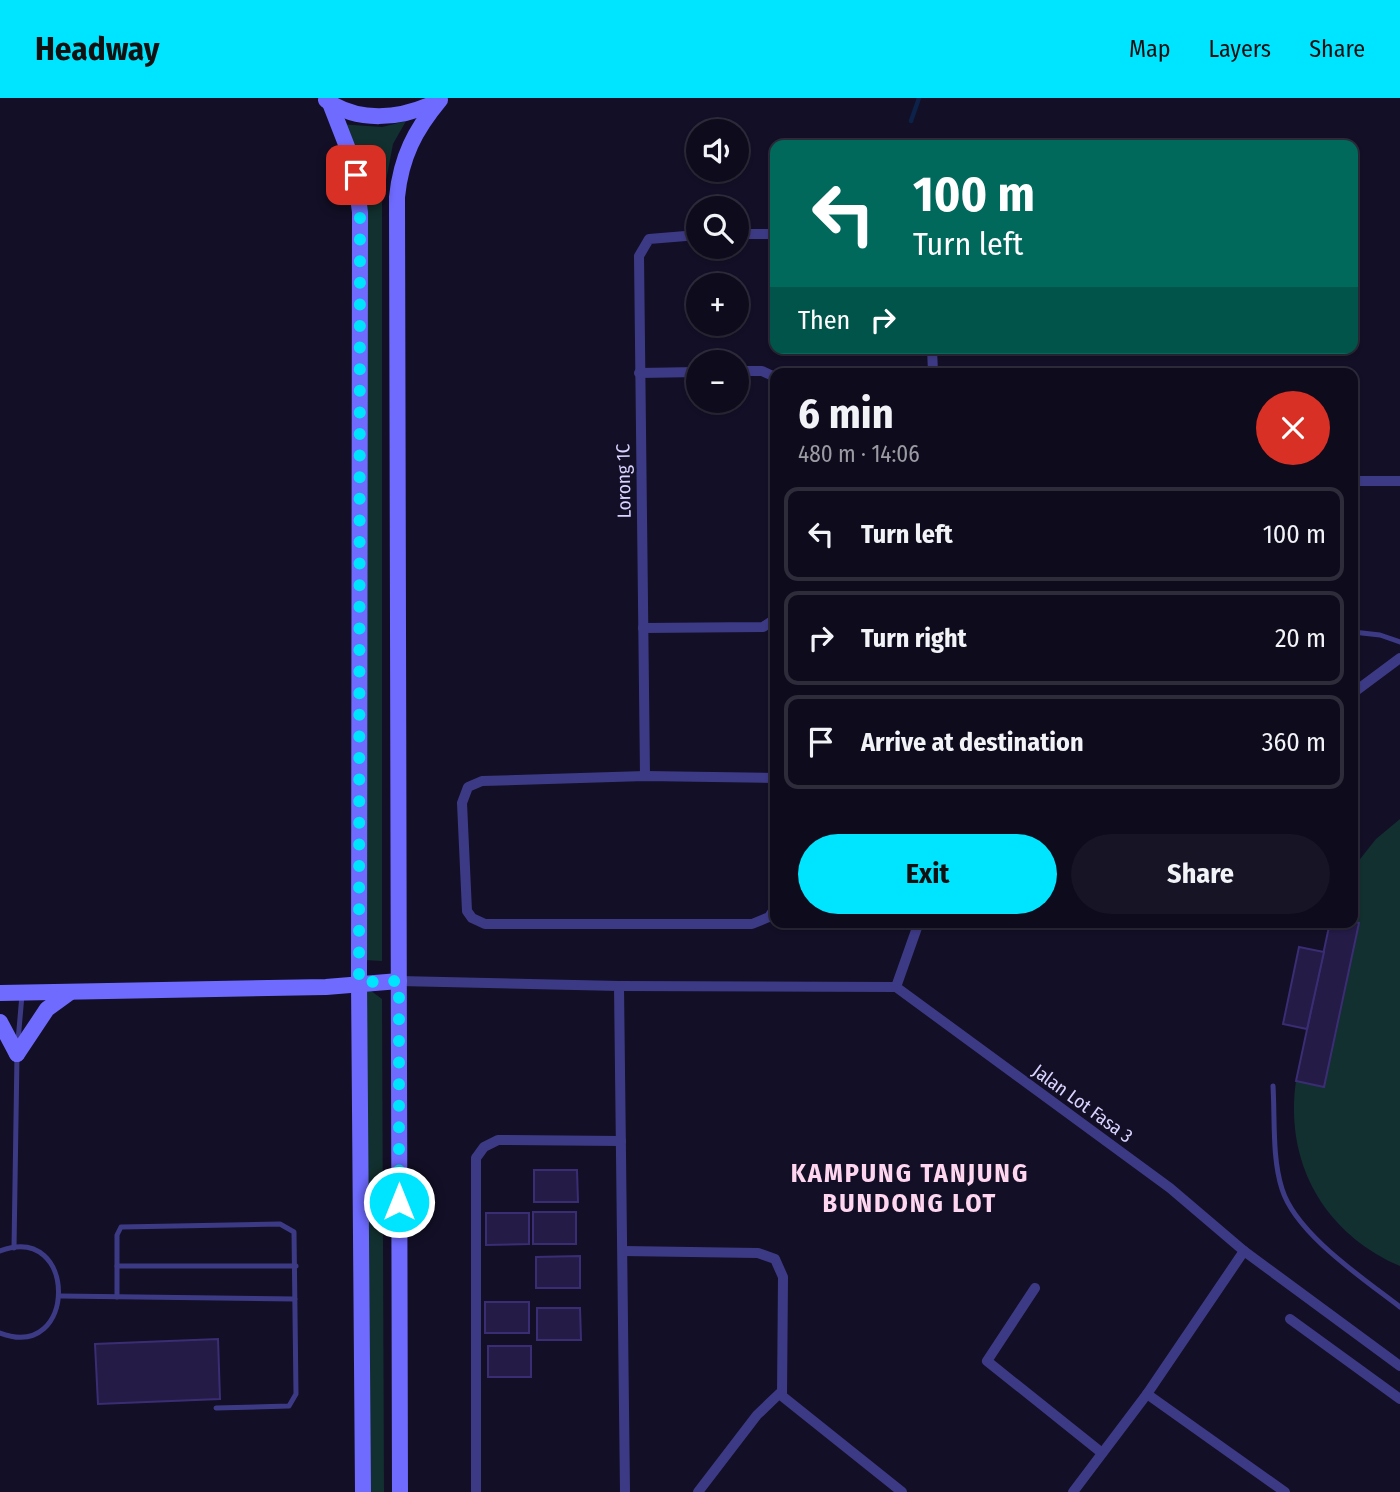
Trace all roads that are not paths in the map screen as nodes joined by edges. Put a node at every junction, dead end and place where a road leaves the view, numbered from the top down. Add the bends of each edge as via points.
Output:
1 (441, 99) edge
2 (327, 101) edge
3 (749, 234) edge
4 (770, 234) edge
5 (686, 235) edge
6 (749, 371) edge
7 (686, 372) edge
8 (639, 373) junction
9 (770, 375) edge
10 (1358, 481) edge
11 (1400, 481) edge
12 (770, 622) edge
13 (643, 628) junction
14 (1358, 633) edge
15 (1400, 642) edge
16 (1400, 657) edge
17 (1358, 689) edge
18 (645, 776) junction
19 (770, 779) edge
20 (770, 916) edge
21 (917, 928) edge
22 (399, 981) junction
23 (359, 982) junction
24 (619, 986) junction
25 (896, 987) junction
26 (0, 993) edge
27 (22, 993) junction
28 (69, 993) junction
29 (0, 1022) edge
30 (17, 1054) junction
31 (1273, 1086) dead end
32 (621, 1140) junction
33 (13, 1248) junction
34 (0, 1251) edge
35 (623, 1251) junction
36 (1244, 1251) junction
37 (117, 1266) junction
38 (296, 1266) junction
39 (1035, 1288) dead end
40 (61, 1296) junction
41 (117, 1297) junction
42 (295, 1298) junction
43 (1400, 1307) edge
44 (1290, 1319) dead end
45 (0, 1333) edge
46 (1400, 1366) edge
47 (780, 1392) junction
48 (1147, 1394) junction
49 (1400, 1399) edge
50 (216, 1408) dead end
51 (1102, 1453) junction
52 (896, 1490) edge
53 (363, 1492) edge
54 (400, 1492) edge
55 (476, 1492) edge
56 (625, 1492) edge
57 (698, 1492) edge
58 (1073, 1492) edge
59 (1285, 1492) edge

1 - 2 main road via 414,112 386,117 357,114
1 - 22 main road via 414,136 402,163 397,197
2 - 23 main road via 353,162 360,212
3 - 4 street
5 - 8 street, Lorong 1C via 657,236 641,248
6 - 9 street
7 - 8 street
8 - 13 street, Lorong 1C
10 - 11 street
12 - 13 street via 763,627
13 - 18 street, Lorong 1C
14 - 15 lane
16 - 17 street
18 - 19 street
18 - 20 street via 482,781 468,787 462,803 467,911 472,918 505,926 752,924
21 - 25 street
22 - 23 main road
22 - 24 street
22 - 54 main road
23 - 28 main road via 326,987
23 - 53 main road
24 - 25 street
24 - 32 street
25 - 36 street, Jalan Lot Fasa 3 via 1170,1188
26 - 27 main road
27 - 28 main road
27 - 30 lane
28 - 30 main road via 47,1009
29 - 30 main road
30 - 33 lane
31 - 43 lane via 1279,1177 1287,1200 1326,1248
32 - 35 street
32 - 55 street via 498,1140 476,1158
33 - 34 lane
33 - 40 lane via 39,1253 50,1263 58,1275
35 - 47 street via 758,1253 775,1259 783,1277
35 - 56 street
36 - 46 street, Jalan Lot Fasa 3
36 - 48 street
37 - 38 lane
37 - 38 lane via 121,1227 279,1224 295,1231
37 - 41 lane
38 - 42 lane
39 - 51 street via 987,1362
40 - 41 lane
40 - 45 lane via 56,1312 40,1329 18,1336
41 - 42 lane
42 - 50 lane via 294,1402
44 - 49 street
47 - 52 street via 792,1407
47 - 57 street
48 - 51 street
48 - 59 street
51 - 58 street

